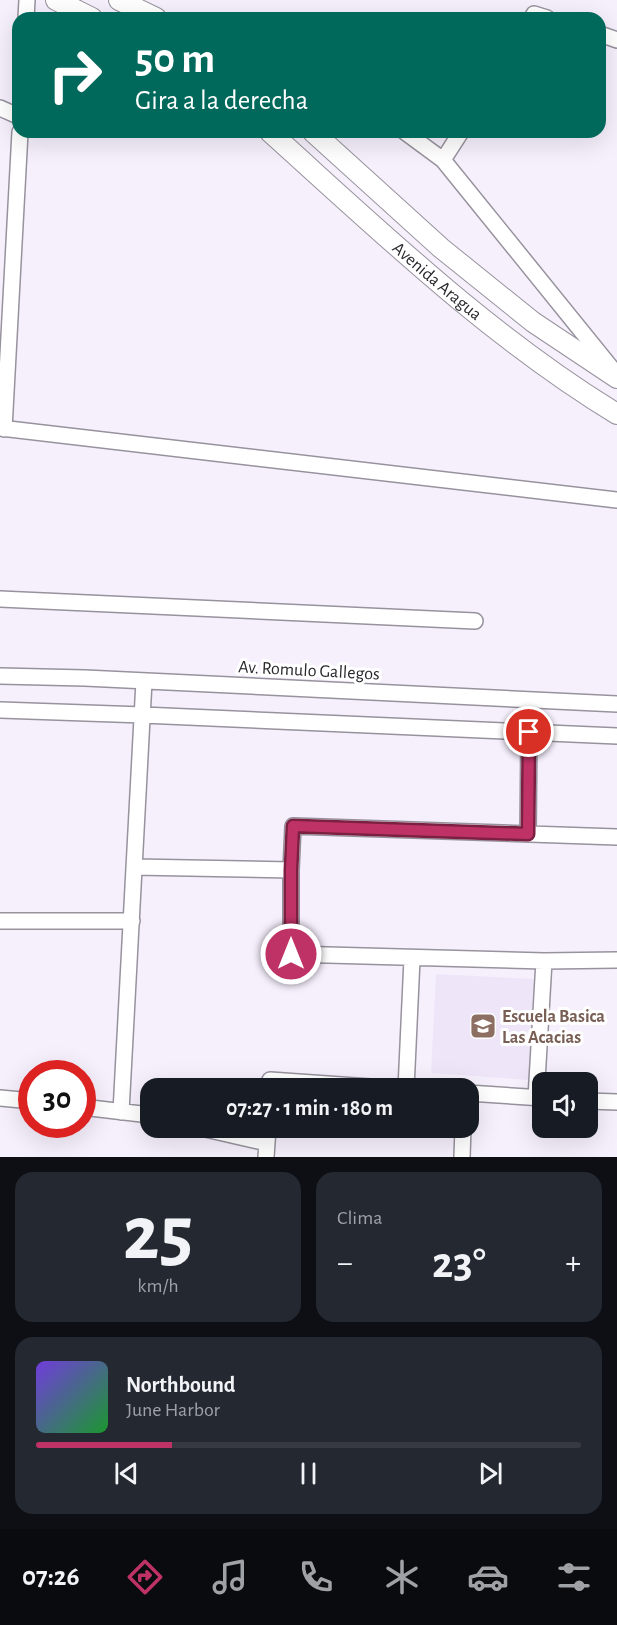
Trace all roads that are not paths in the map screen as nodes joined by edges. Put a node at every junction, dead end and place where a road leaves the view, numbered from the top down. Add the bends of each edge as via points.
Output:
1 (56, 0) edge
2 (119, 0) edge
3 (80, 12) edge
4 (144, 12) edge
5 (20, 138) edge
6 (277, 138) edge
7 (320, 138) edge
8 (413, 138) edge
9 (457, 138) edge
10 (443, 160) junction
11 (617, 376) edge
12 (617, 414) edge
13 (2, 429) edge
14 (617, 500) edge
15 (0, 599) edge
16 (476, 621) dead end
17 (0, 676) edge
18 (144, 681) junction
19 (617, 704) edge
20 (0, 710) edge
21 (143, 715) junction
22 (529, 732) junction
23 (617, 736) edge
24 (528, 834) junction
25 (617, 837) edge
26 (135, 867) junction
27 (291, 870) junction
28 (0, 921) edge
29 (132, 921) junction
30 (412, 959) junction
31 (617, 960) edge
32 (544, 961) junction
33 (540, 1072) edge
34 (407, 1078) edge
35 (479, 1094) edge
36 (0, 1098) edge
37 (532, 1098) edge
38 (18, 1100) edge
39 (598, 1101) edge
40 (617, 1102) edge
41 (96, 1109) edge
42 (122, 1112) junction
43 (140, 1114) edge
44 (245, 1138) edge
45 (463, 1138) edge
46 (267, 1143) edge
47 (462, 1157) edge

1 - 3 street
2 - 4 street
5 - 13 street
6 - 12 street, Avenida Aragua via 423,270 501,334
7 - 11 street, Avenida Aragua via 468,270 533,322
8 - 10 street
9 - 10 street
10 - 11 street
13 - 14 street
15 - 16 street
17 - 18 street, Av. Romulo Gallegos
18 - 19 street, Av. Romulo Gallegos
18 - 21 street
20 - 21 street
21 - 22 street
21 - 26 street
22 - 23 street
22 - 24 street
24 - 25 street
24 - 27 street via 293,826
26 - 27 street
26 - 29 street
27 - 30 street via 291,954
28 - 29 street
29 - 42 street
30 - 32 street
30 - 34 street
31 - 32 street
32 - 33 street
35 - 37 street
36 - 38 street
39 - 40 street
41 - 42 street
42 - 43 street
44 - 46 street
45 - 47 street

